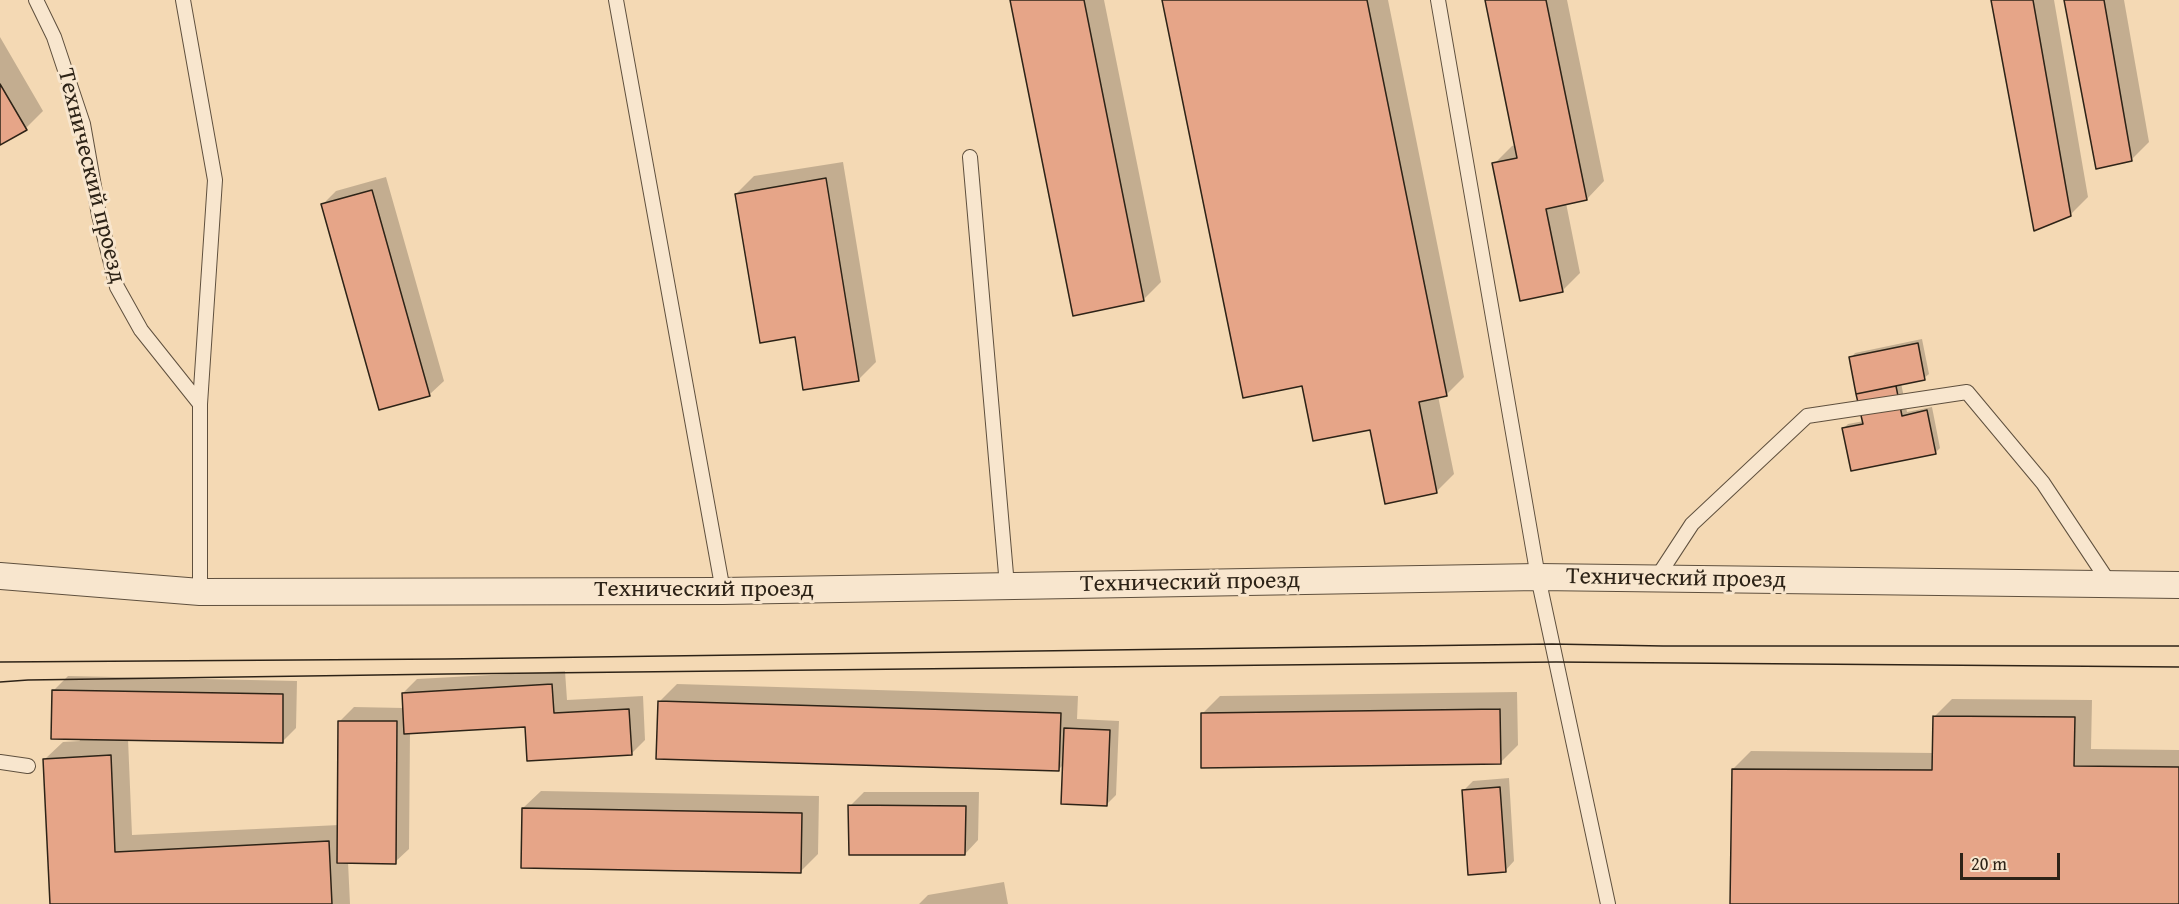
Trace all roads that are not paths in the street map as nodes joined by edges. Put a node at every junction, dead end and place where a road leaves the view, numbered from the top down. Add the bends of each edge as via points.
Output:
1 (36, 0) edge
2 (183, 0) edge
3 (616, 0) edge
4 (1438, 0) edge
5 (970, 157) dead end
6 (200, 404) junction
7 (0, 576) edge
8 (1538, 577) junction
9 (1656, 579) junction
10 (2110, 584) junction
11 (2179, 585) edge
12 (1007, 586) junction
13 (723, 591) junction
14 (200, 592) junction
15 (0, 762) edge
16 (28, 766) dead end
17 (1608, 904) edge

1 - 6 lane, Технический проезд via 54,37 83,124 117,287 141,330
2 - 6 lane via 214,180
3 - 13 lane
4 - 8 lane
5 - 12 lane
6 - 14 lane
7 - 14 street, Технический проезд
8 - 9 street, Технический проезд
8 - 12 street, Технический проезд
8 - 17 lane
9 - 10 street, Технический проезд
9 - 10 lane via 1692,524 1807,416 1968,392 2043,483
10 - 11 street, Технический проезд
12 - 13 street, Технический проезд
13 - 14 street, Технический проезд
15 - 16 lane

